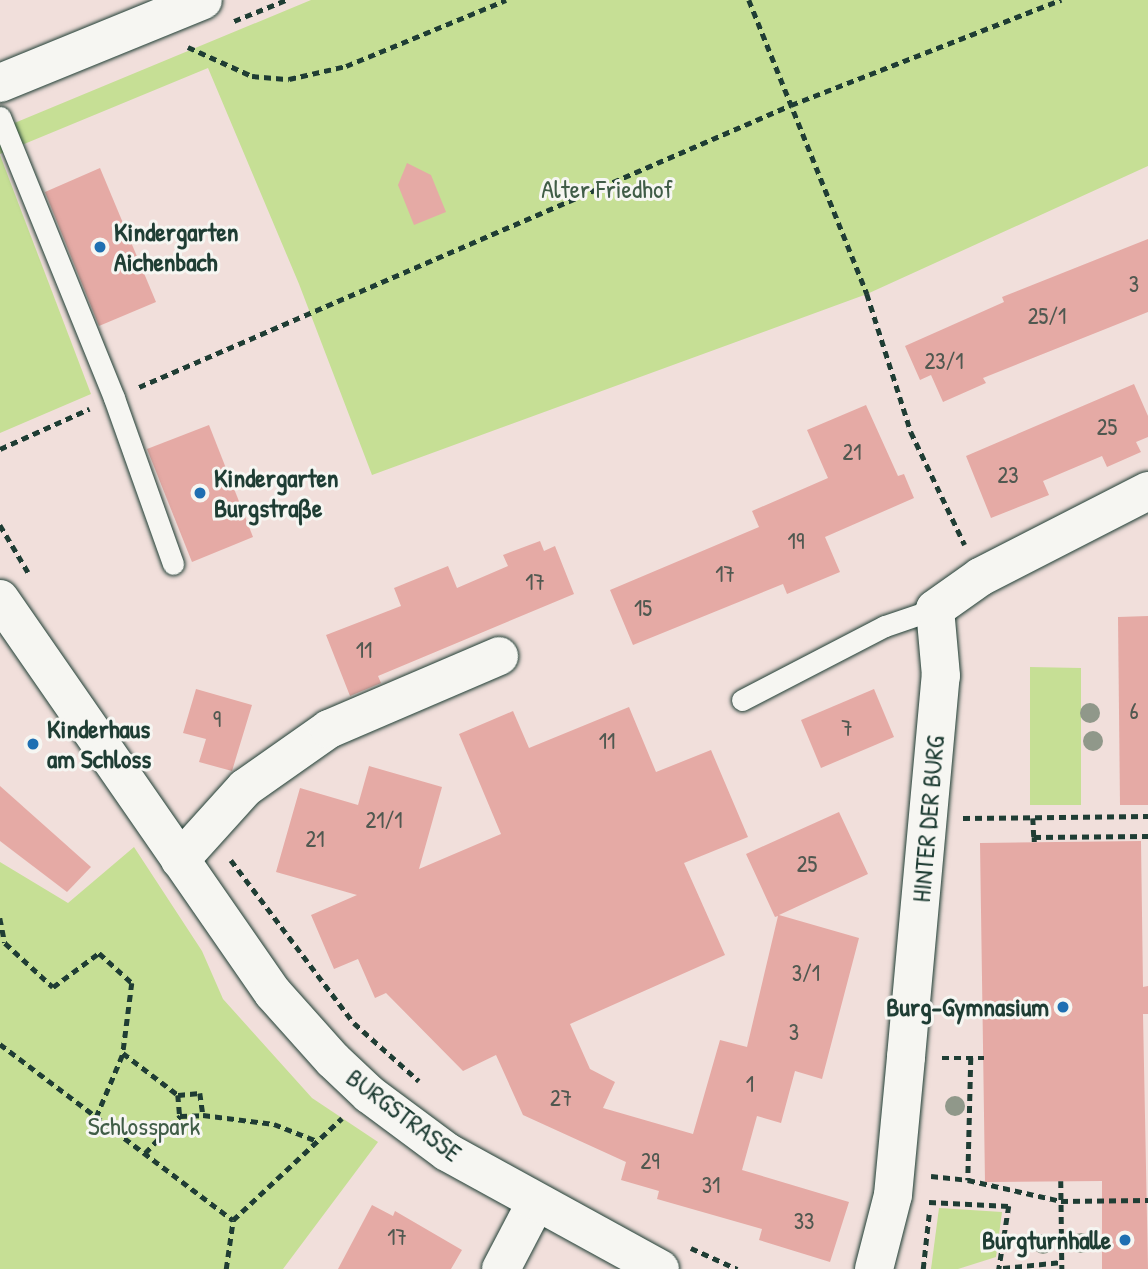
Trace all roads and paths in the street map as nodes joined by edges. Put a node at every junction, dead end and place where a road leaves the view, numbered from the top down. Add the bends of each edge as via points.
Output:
1 (203, 0) edge
2 (506, 0) edge
3 (749, 0) edge
4 (1061, 0) edge
5 (179, 43) dead end
6 (0, 83) edge
7 (791, 105) junction
8 (0, 117) edge
9 (114, 398) junction
10 (0, 449) edge
11 (1148, 491) edge
12 (0, 525) edge
13 (173, 564) dead end
14 (980, 578) junction
15 (35, 582) dead end
16 (0, 599) edge
17 (935, 609) junction
18 (499, 656) dead end
19 (742, 700) dead end
20 (1148, 816) edge
21 (928, 818) junction
22 (1033, 818) junction
23 (208, 829) junction
24 (1148, 836) edge
25 (180, 860) junction
26 (0, 918) edge
27 (0, 1044) edge
28 (123, 1053) junction
29 (958, 1058) dead end
30 (971, 1058) junction
31 (984, 1058) dead end
32 (425, 1087) dead end
33 (369, 1094) junction
34 (178, 1095) junction
35 (203, 1115) junction
36 (180, 1116) junction
37 (96, 1117) junction
38 (317, 1141) junction
39 (145, 1153) junction
40 (1061, 1181) dead end
41 (1148, 1200) edge
42 (1061, 1201) junction
43 (535, 1204) junction
44 (233, 1220) junction
45 (674, 1258) edge
46 (1062, 1262) junction
47 (226, 1269) edge
48 (501, 1269) edge
49 (737, 1269) edge
50 (874, 1269) edge
51 (923, 1269) edge
52 (1001, 1269) edge
53 (1062, 1269) edge

1 - 6 street
2 - 5 path via 346,66 289,79 251,76
3 - 7 path
4 - 7 path
7 - 9 path
7 - 14 path via 867,294 911,432
8 - 9 lane
9 - 10 path
9 - 13 lane
11 - 14 street
12 - 15 path
14 - 17 street
16 - 25 street, BURGSTRASSE
17 - 19 lane via 884,626
17 - 21 street, HINTER DER BURG via 941,676
18 - 23 street via 329,729 245,788
20 - 22 path
21 - 22 path
21 - 50 street, HINTER DER BURG via 893,1195
22 - 24 path via 1034,840
23 - 25 street
23 - 32 path via 354,1023
25 - 33 street, BURGSTRASSE via 273,993
26 - 28 path via 5,943 53,988 99,953 132,983
27 - 37 path
28 - 34 path
28 - 37 path
29 - 30 path
30 - 31 path
30 - 42 path via 968,1181
33 - 38 path
33 - 43 street, BURGSTRASSE via 447,1152
34 - 35 path via 200,1093
34 - 36 path
35 - 36 path
35 - 38 path via 274,1124
36 - 39 path
37 - 39 path
38 - 44 path
39 - 44 path
40 - 42 path
41 - 42 path
42 - 46 path
43 - 45 street, BURGSTRASSE
43 - 48 street
44 - 47 path
45 - 49 path
46 - 52 path
46 - 53 path
51 - 52 path via 931,1202 1009,1206

